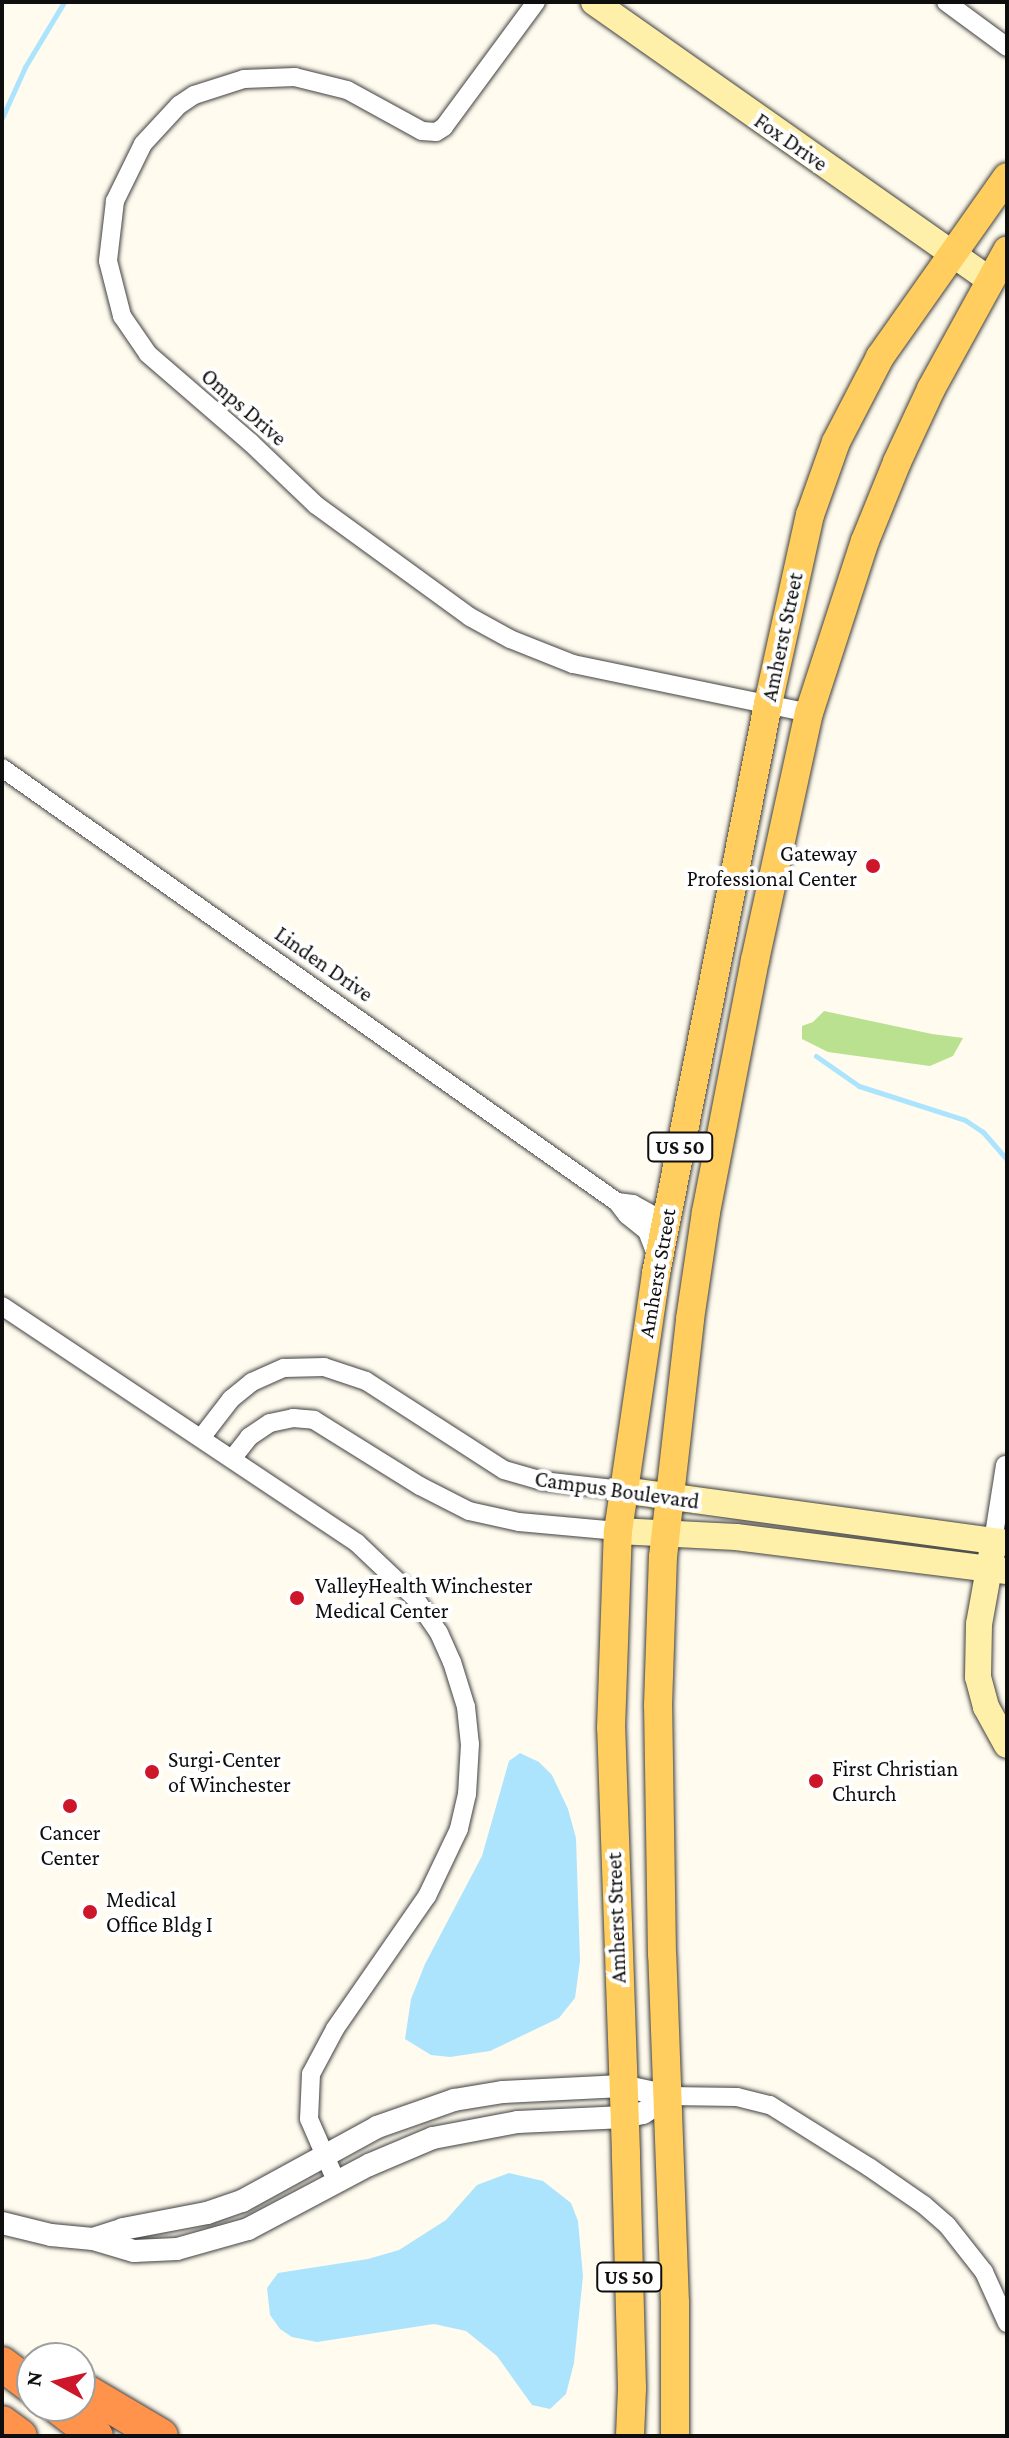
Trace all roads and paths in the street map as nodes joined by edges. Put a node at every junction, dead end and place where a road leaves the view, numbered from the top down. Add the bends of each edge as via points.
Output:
1 (536, 2) edge
2 (594, 2) edge
3 (946, 2) edge
4 (1007, 47) edge
5 (1007, 177) edge
6 (1007, 251) edge
7 (951, 254) junction
8 (989, 280) junction
9 (768, 704) junction
10 (809, 713) junction
11 (2, 768) edge
12 (675, 1173) junction
13 (617, 1202) junction
14 (665, 1222) junction
15 (702, 1240) junction
16 (658, 1260) junction
17 (2, 1306) edge
18 (690, 1319) junction
19 (201, 1438) junction
20 (232, 1459) junction
21 (1005, 1465) edge
22 (622, 1490) junction
23 (669, 1496) junction
24 (618, 1531) junction
25 (666, 1532) junction
26 (1000, 1542) edge
27 (998, 1570) edge
28 (1007, 1745) edge
29 (622, 2086) junction
30 (669, 2096) junction
31 (624, 2117) junction
32 (323, 2157) junction
33 (337, 2183) junction
34 (2, 2223) edge
35 (93, 2239) junction
36 (1007, 2323) edge
37 (96, 2397) edge
38 (78, 2422) edge
39 (2, 2423) edge
40 (20, 2436) edge
41 (96, 2436) edge
42 (161, 2436) edge
43 (630, 2436) edge
44 (675, 2436) edge

1 - 9 street, Omps Drive via 436,132 422,131 347,90 295,77 244,79 179,105 143,144 126,172 110,221 109,270 122,316 158,364 316,505 470,617 573,664
2 - 7 main road, Fox Drive
3 - 4 street
5 - 7 main road, Amherst Street / US 50
6 - 8 main road, Amherst Street / US 50
7 - 8 main road, Fox Drive
7 - 9 main road, Amherst Street / US 50 via 880,357 836,442 803,537
8 - 10 main road, Amherst Street / US 50 via 897,462 865,541
9 - 10 street, Omps Drive
9 - 12 main road, Amherst Street / US 50
10 - 15 main road, Amherst Street / US 50
11 - 13 street, Linden Drive
12 - 14 main road, Amherst Street / US 50
12 - 15 main road via 680,1212
13 - 14 street, Linden Drive via 633,1204
13 - 16 street, Linden Drive via 647,1231
14 - 16 main road, Amherst Street / US 50
14 - 18 main road via 686,1250
15 - 18 main road, Amherst Street / US 50
16 - 22 main road, Amherst Street / US 50
17 - 19 street
18 - 23 main road, Amherst Street / US 50
19 - 20 street
19 - 22 street, Campus Boulevard via 231,1399 252,1382 284,1368 324,1367 366,1381 504,1470 542,1481
20 - 24 street, Campus Boulevard via 249,1437 270,1423 314,1420 469,1511 519,1522
20 - 32 street via 357,1543 399,1580 439,1633 466,1707 467,1794 447,1861 311,2074 309,2119
21 - 26 street
22 - 23 main road, Campus Boulevard
22 - 24 main road, Amherst Street / US 50
23 - 25 main road, Amherst Street / US 50
23 - 26 main road, Campus Boulevard
24 - 25 main road, Campus Boulevard
24 - 29 main road, Amherst Street / US 50 via 611,1728
25 - 27 main road, Campus Boulevard
25 - 30 main road, Amherst Street / US 50 via 658,1779
26 - 27 main road
27 - 28 main road via 979,1624 978,1677 986,1707
29 - 30 street
29 - 31 main road, Amherst Street / US 50
29 - 32 street via 454,2100 377,2127
30 - 31 street via 643,2113
30 - 36 street via 737,2097 770,2105 869,2167 924,2205 969,2250
30 - 44 main road, Amherst Street / US 50
31 - 33 street via 472,2128 409,2147
31 - 43 main road, Amherst Street / US 50
32 - 33 street
32 - 35 street via 242,2201
33 - 35 street via 278,2216 214,2241 151,2252
34 - 35 street
37 - 42 highway
38 - 41 highway
39 - 40 highway

